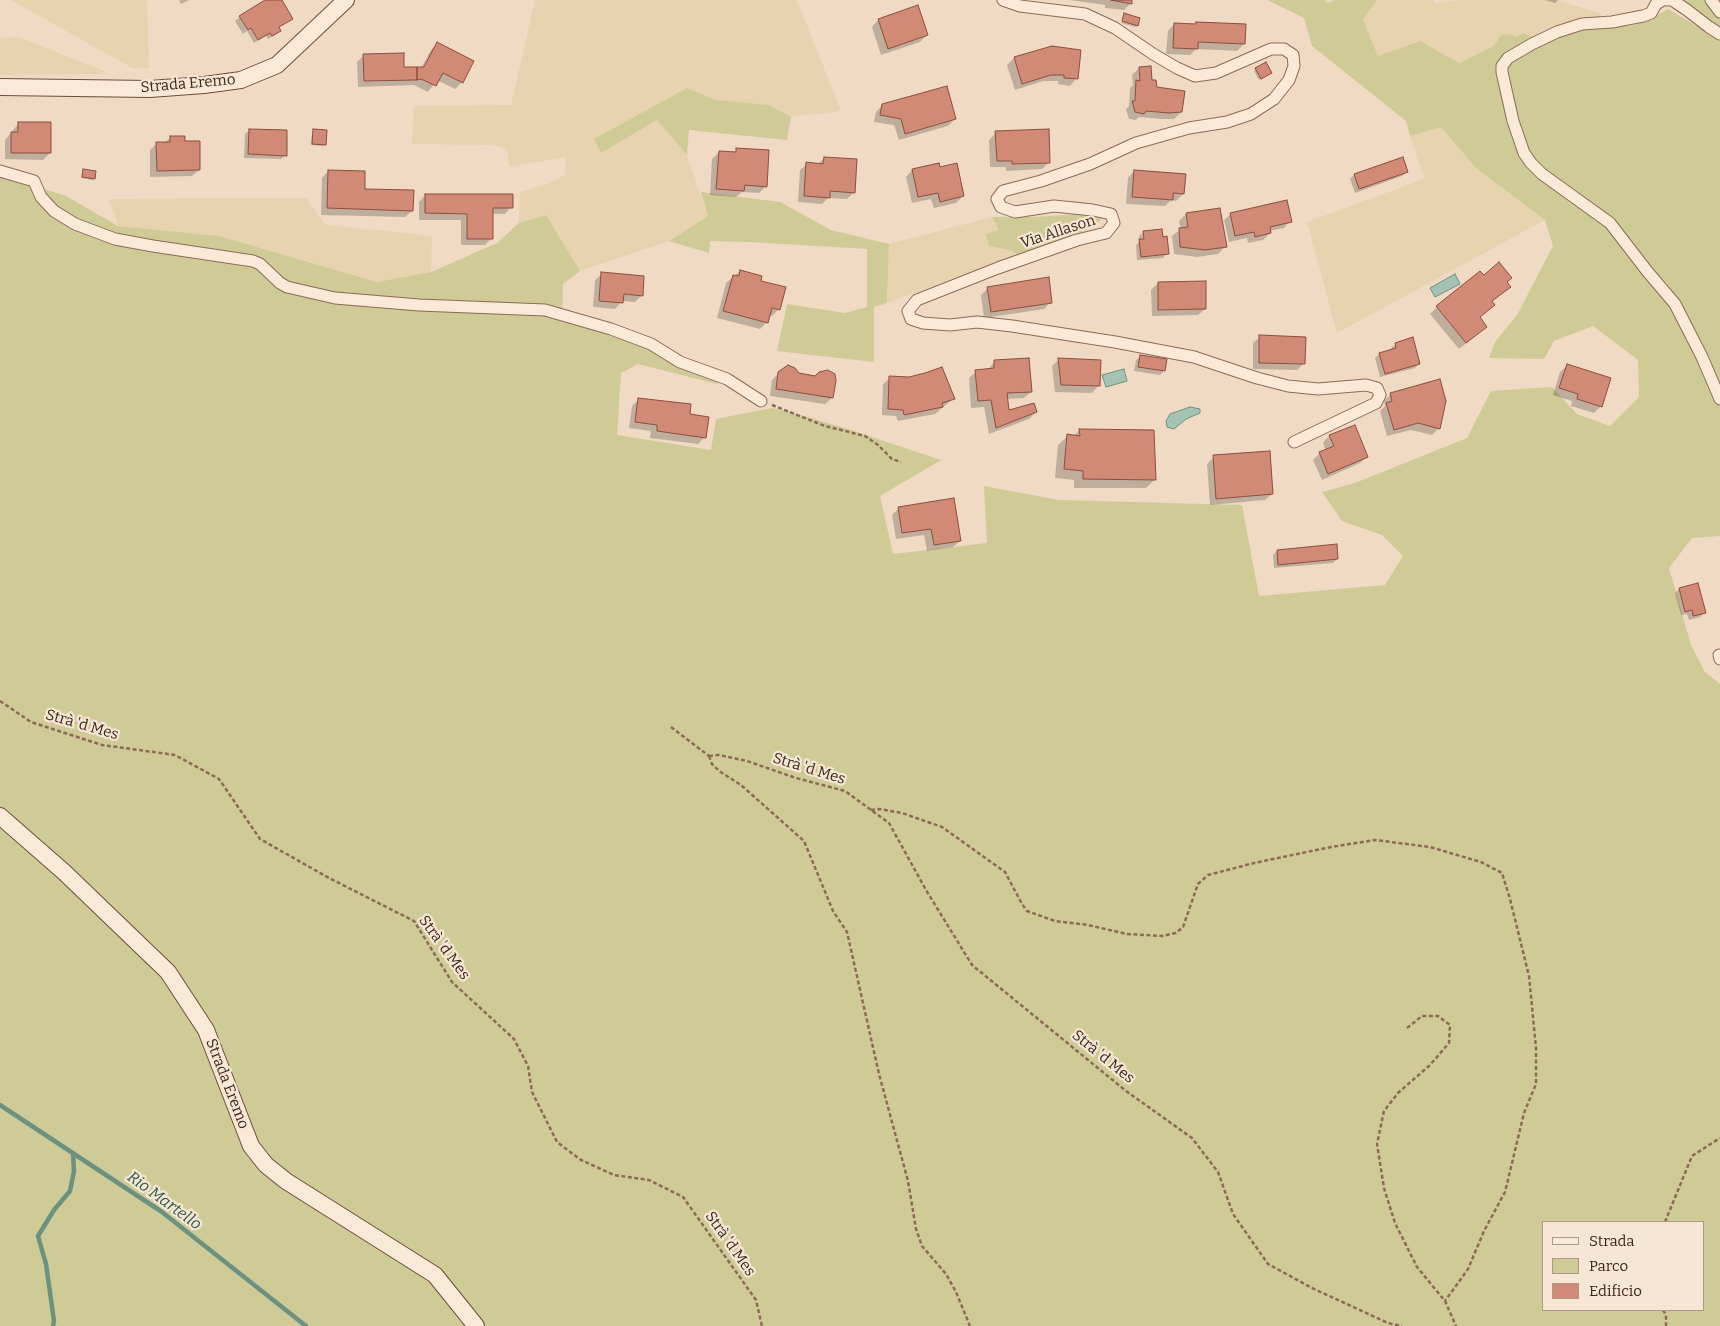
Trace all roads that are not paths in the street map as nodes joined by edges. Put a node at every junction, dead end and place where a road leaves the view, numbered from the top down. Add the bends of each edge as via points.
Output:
1 (346, 0) edge
2 (1003, 0) edge
3 (1663, 0) edge
4 (1667, 0) edge
5 (1711, 0) edge
6 (1720, 12) edge
7 (1720, 34) edge
8 (0, 88) edge
9 (0, 171) edge
10 (1720, 399) edge
11 (761, 401) road end
12 (1294, 442) dead end
13 (0, 816) edge
14 (476, 1326) edge

1 - 8 main road, Strada Eremo via 277,65 241,80 150,89
2 - 12 street, Via Allason via 1020,6 1085,14 1115,28 1194,76 1216,73 1271,49 1284,49 1293,55 1294,66 1289,80 1274,99 1251,114 1136,143 1090,164 1003,191 998,199 1001,207 1015,212 1054,206 1093,210 1111,214 1114,223 1106,233 1042,252 917,300 908,311 911,319 950,325 977,322 1115,342 1194,357 1288,386 1318,389 1366,385 1377,388 1380,395 1376,403
3 - 10 street via 1651,13 1643,16 1582,24 1557,32 1508,58 1502,72 1524,153 1542,174 1610,223 1675,304
4 - 7 street via 1672,0
5 - 6 street
9 - 11 street via 34,181 41,197 54,211 75,224 115,239 253,261 280,283 335,298 545,310 651,344 680,362 727,379
13 - 14 main road, Strada Eremo via 64,872 168,972 206,1030 252,1146 266,1165 434,1275

